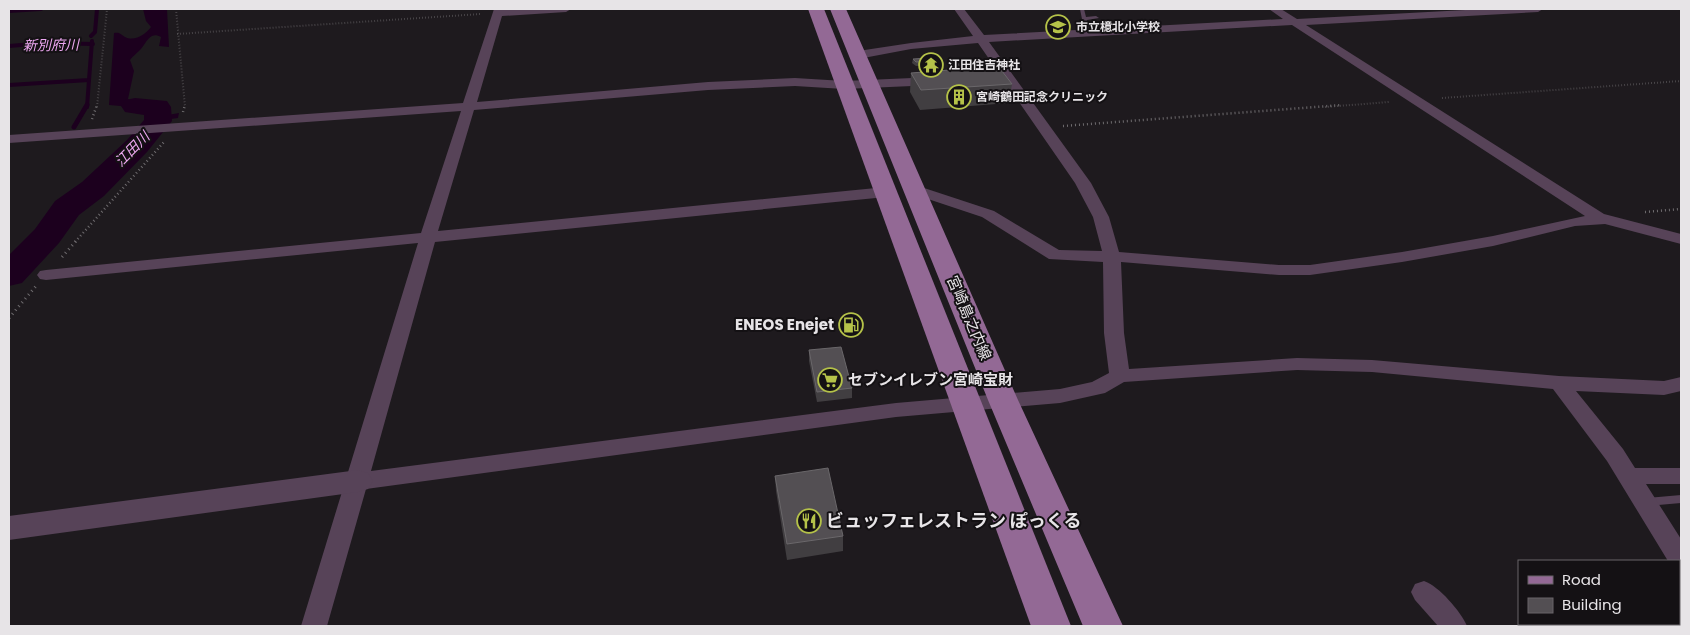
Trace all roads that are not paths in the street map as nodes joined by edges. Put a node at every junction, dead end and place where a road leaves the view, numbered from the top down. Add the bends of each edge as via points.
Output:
1 (566, 9) edge
2 (816, 9) edge
3 (838, 9) edge
4 (959, 9) edge
5 (1082, 9) edge
6 (1274, 9) edge
7 (1538, 9) edge
8 (499, 11) edge
9 (1096, 18) dead end
10 (1084, 19) junction
11 (1296, 22) junction
12 (1088, 34) junction
13 (981, 40) junction
14 (858, 55) junction
15 (945, 80) edge
16 (857, 84) junction
17 (472, 100) junction
18 (1417, 100) joint
19 (170, 129) joint
20 (80, 134) joint
21 (9, 139) edge
22 (915, 190) junction
23 (886, 192) junction
24 (1605, 219) junction
25 (428, 237) junction
26 (1681, 239) edge
27 (1112, 257) junction
28 (46, 275) road end
29 (1120, 376) junction
30 (1559, 383) junction
31 (1681, 384) edge
32 (1003, 400) junction
33 (967, 404) junction
34 (1628, 476) junction
35 (1681, 476) edge
36 (358, 481) junction
37 (1681, 499) edge
38 (1644, 502) junction
39 (9, 528) edge
40 (1681, 560) edge
41 (1424, 592) dead end
42 (314, 626) edge
43 (1051, 626) edge
44 (1102, 626) edge
45 (1454, 626) edge

1 - 8 street
2 - 16 main road, 宮崎島之内線
3 - 14 main road, 宮崎島之内線
4 - 13 street
5 - 10 lane
6 - 11 street
7 - 11 street
8 - 17 street
9 - 10 lane
10 - 12 lane
11 - 12 street
11 - 18 street
12 - 13 street
13 - 14 street via 911,46
13 - 27 street via 999,77 1044,127 1083,184 1101,217
14 - 16 main road, 宮崎島之内線
15 - 16 street
16 - 17 street via 795,82
16 - 22 main road, 宮崎島之内線
16 - 23 main road, 宮崎島之内線
17 - 19 street
17 - 25 street
18 - 24 street
19 - 20 street
20 - 21 street
22 - 27 street via 988,214 1055,255
22 - 32 main road, 宮崎島之内線
23 - 25 street
23 - 33 main road, 宮崎島之内線
24 - 26 street
24 - 27 street via 1575,221 1492,241 1310,270
25 - 28 street
25 - 36 street
27 - 29 street via 1114,333
29 - 30 street via 1297,364 1372,366
29 - 32 street via 1098,388 1060,396
30 - 31 street via 1664,388
30 - 34 street
32 - 33 street
32 - 44 main road, 宮崎島之内線
33 - 36 street via 896,410
33 - 43 main road, 宮崎島之内線
34 - 35 street
34 - 38 street
36 - 39 street
36 - 42 street
37 - 38 lane
38 - 40 street
41 - 45 street

